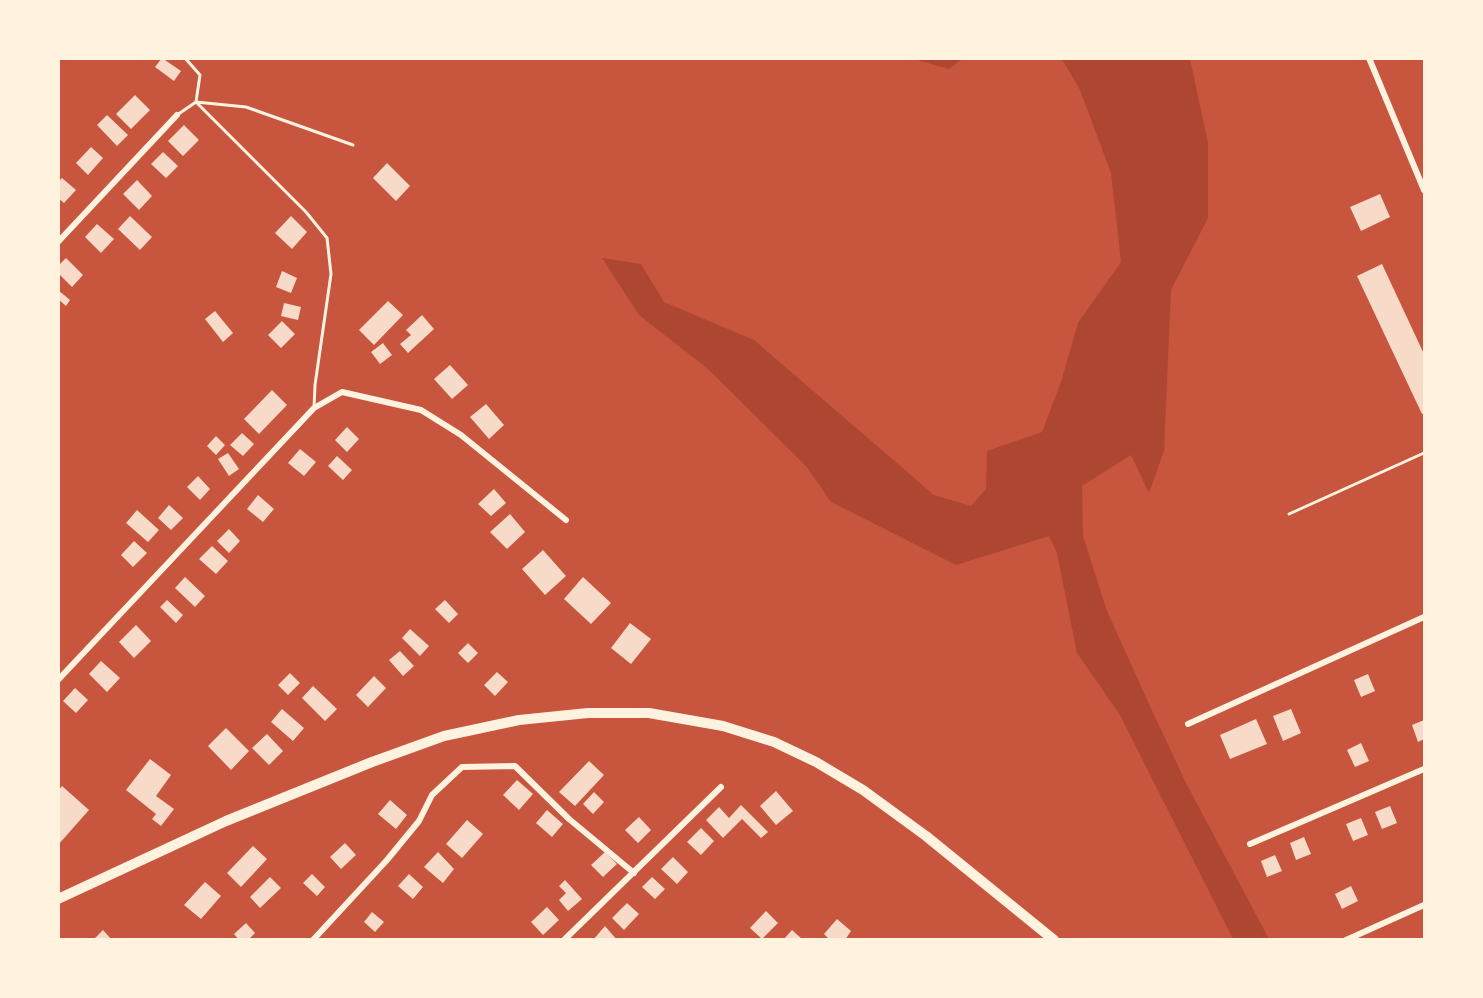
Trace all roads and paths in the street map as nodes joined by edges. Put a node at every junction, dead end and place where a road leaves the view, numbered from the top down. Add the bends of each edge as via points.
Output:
1 (185, 58) edge
2 (1369, 58) edge
3 (196, 102) junction
4 (177, 115) joint
5 (352, 144) dead end
6 (1425, 190) edge
7 (58, 242) edge
8 (314, 408) junction
9 (1425, 453) edge
10 (1289, 514) dead end
11 (566, 520) dead end
12 (1425, 617) edge
13 (58, 680) edge
14 (1188, 724) dead end
15 (1425, 769) edge
16 (721, 787) dead end
17 (1250, 844) dead end
18 (634, 873) junction
19 (58, 899) edge
20 (1425, 905) edge
21 (313, 939) edge
22 (564, 939) edge
23 (1054, 939) edge
24 (1346, 939) edge

1 - 3 lane via 200,75
2 - 6 street
3 - 4 lane
3 - 5 lane via 246,107
3 - 8 lane via 327,238 331,274
4 - 7 street
8 - 11 street via 342,392 421,410 461,435
8 - 13 street
9 - 10 lane
12 - 14 street
15 - 17 street
16 - 18 street
18 - 21 street via 569,819 515,766 462,767 432,795 419,820 387,860
18 - 22 street
19 - 23 main road via 226,821 444,736 519,720 649,712 733,729 774,742 816,762 863,790 926,836
20 - 24 street

